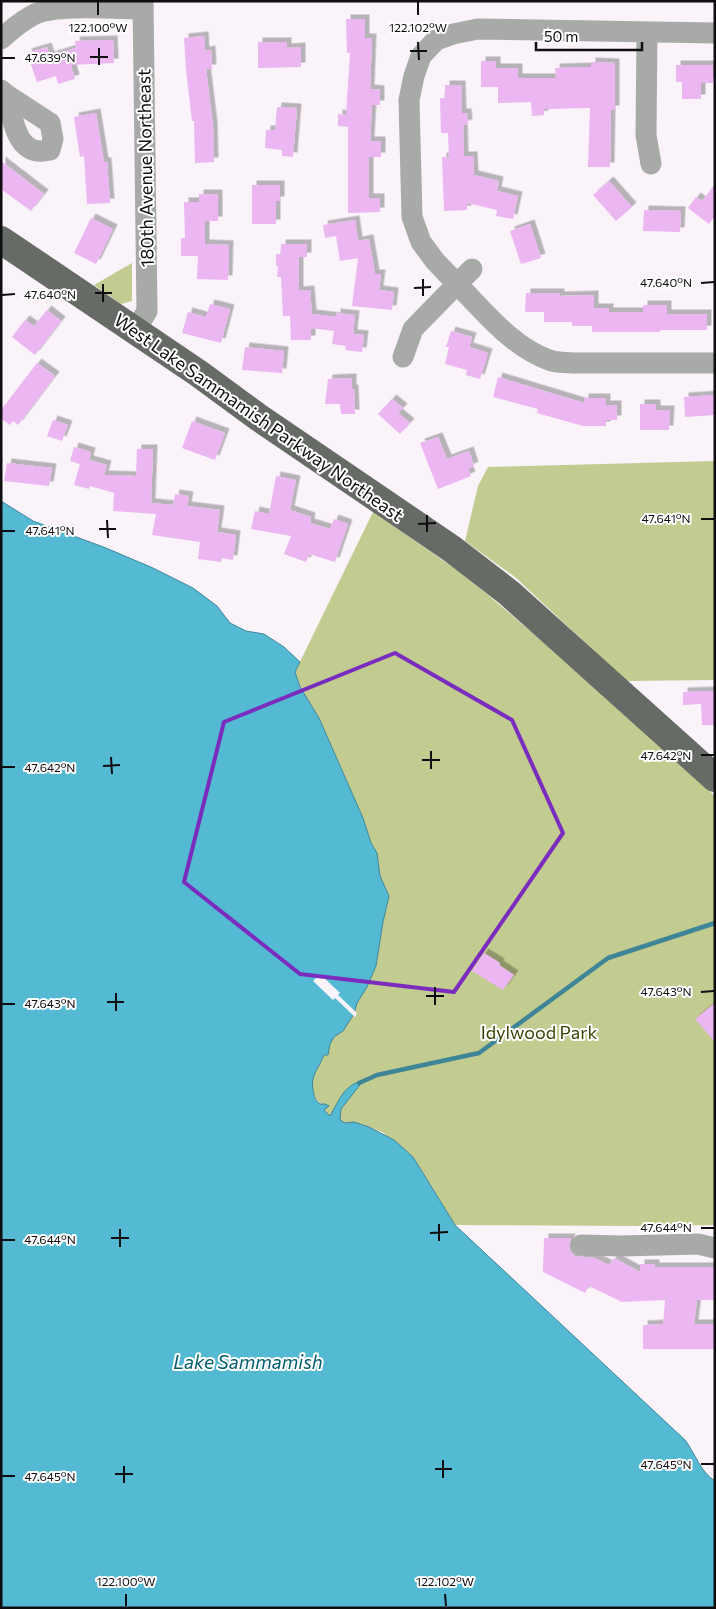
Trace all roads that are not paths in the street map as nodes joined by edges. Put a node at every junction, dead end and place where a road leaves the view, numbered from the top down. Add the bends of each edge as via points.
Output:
1 (143, 5) edge
2 (647, 33) junction
3 (715, 33) edge
4 (1, 39) edge
5 (651, 164) dead end
6 (1, 240) edge
7 (464, 277) junction
8 (135, 331) junction
9 (403, 357) dead end
10 (715, 363) edge
11 (715, 778) edge
12 (581, 1245) dead end
13 (715, 1248) edge

1 - 4 street via 36,13
1 - 8 street, 180th Avenue Northeast via 147,311
2 - 3 street
2 - 5 street via 646,135
2 - 7 street via 478,29 436,40 421,56 409,100 412,217 421,242 435,261
6 - 8 main road, West Lake Sammamish Parkway Northeast
7 - 9 street via 413,329
7 - 10 street via 509,335 528,350 551,361
8 - 11 main road, West Lake Sammamish Parkway Northeast via 446,545 509,593
12 - 13 street via 698,1244

